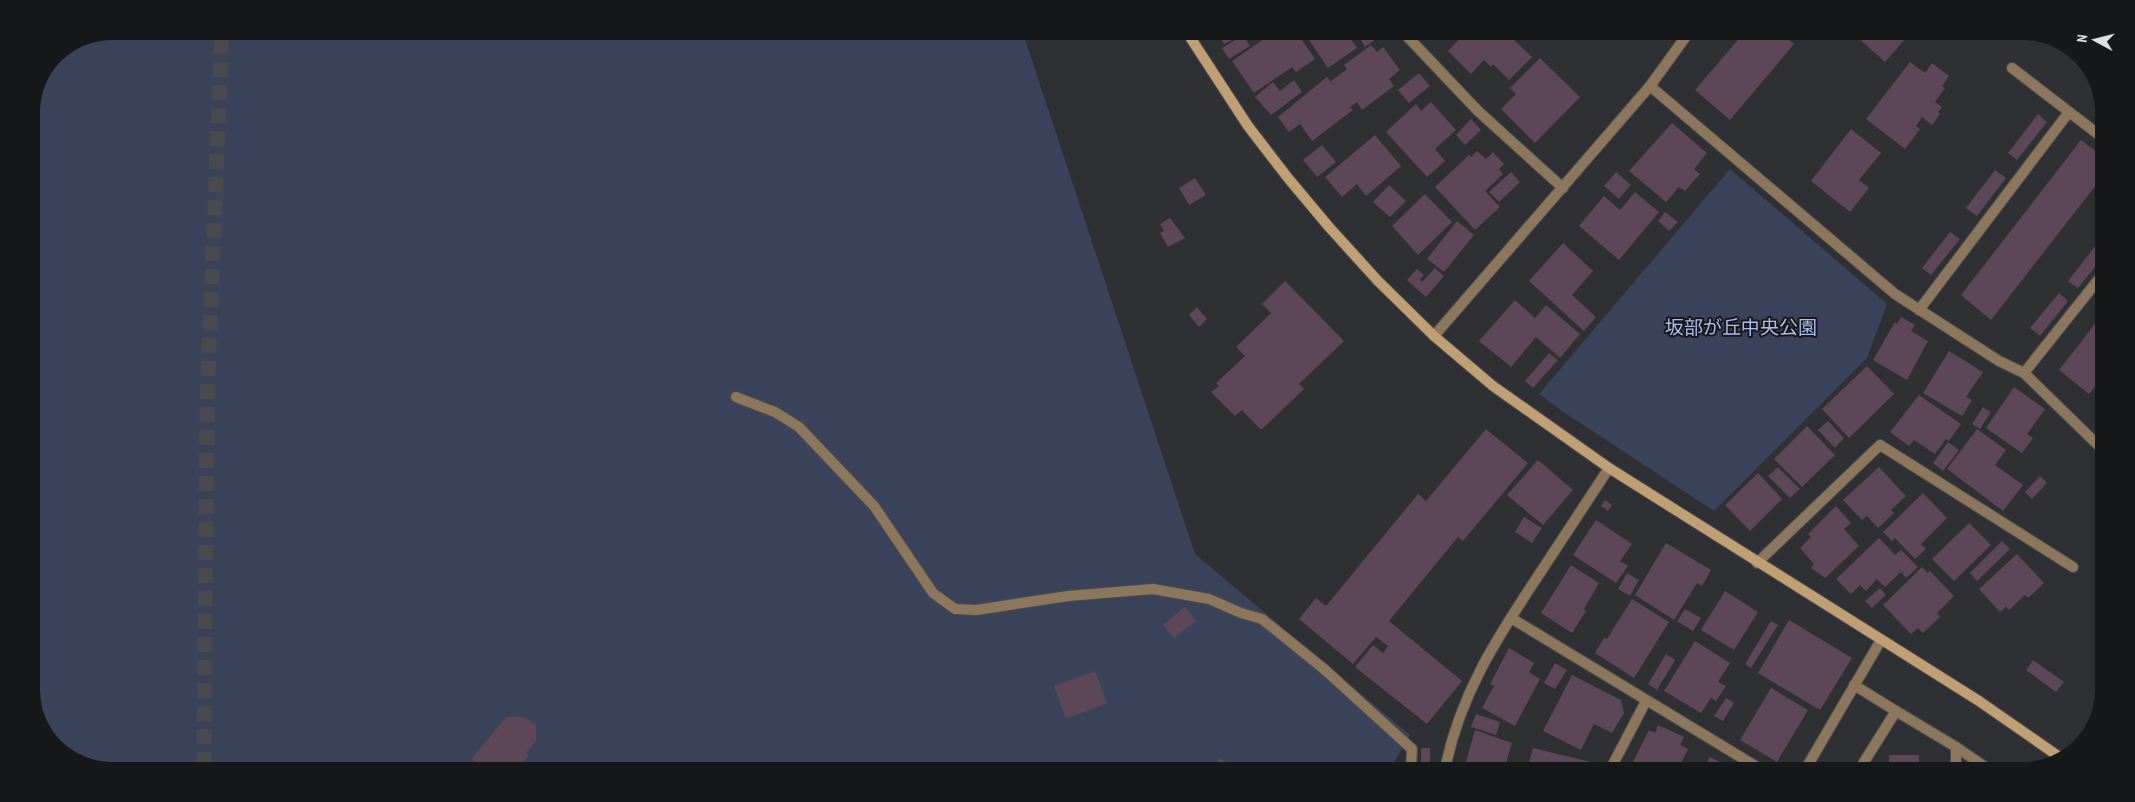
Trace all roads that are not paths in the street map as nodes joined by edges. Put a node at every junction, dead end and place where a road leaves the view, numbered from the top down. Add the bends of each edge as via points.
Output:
1 (1192, 40) edge
2 (1411, 40) edge
3 (1683, 40) edge
4 (2012, 68) dead end
5 (1650, 86) junction
6 (2069, 112) junction
7 (2095, 132) edge
8 (1563, 188) junction
9 (2095, 284) edge
10 (1919, 310) junction
11 (1434, 336) junction
12 (2024, 373) junction
13 (736, 397) dead end
14 (2095, 442) edge
15 (1609, 468) junction
16 (1757, 563) junction
17 (2073, 566) dead end
18 (1510, 618) junction
19 (1881, 640) junction
20 (1854, 685) junction
21 (1646, 701) junction
22 (1896, 711) junction
23 (1956, 747) junction
24 (2056, 754) edge
25 (1411, 762) edge
26 (1447, 762) edge
27 (1614, 762) edge
28 (1749, 762) edge
29 (1810, 762) edge
30 (1863, 762) edge
31 (1956, 762) edge
32 (1978, 762) edge

1 - 11 street via 1248,126 1288,178 1378,281
2 - 8 street via 1478,111
3 - 5 street
4 - 6 street
5 - 8 street
5 - 10 street via 1895,294
6 - 7 street
6 - 10 street
8 - 11 street
9 - 12 street
10 - 12 street via 1999,361
11 - 15 street via 1493,386
12 - 14 street
13 - 25 street via 775,412 799,427 874,506 933,593 955,610 1153,589 1209,599 1262,619 1324,669 1412,749
15 - 16 street
15 - 18 street
16 - 17 street via 1880,445
16 - 19 street
18 - 21 street
18 - 26 street via 1472,686
19 - 20 street
19 - 24 street via 1980,701
20 - 22 street
20 - 29 street
21 - 27 street
21 - 28 street
22 - 23 street
22 - 30 street
23 - 31 street
23 - 32 street

